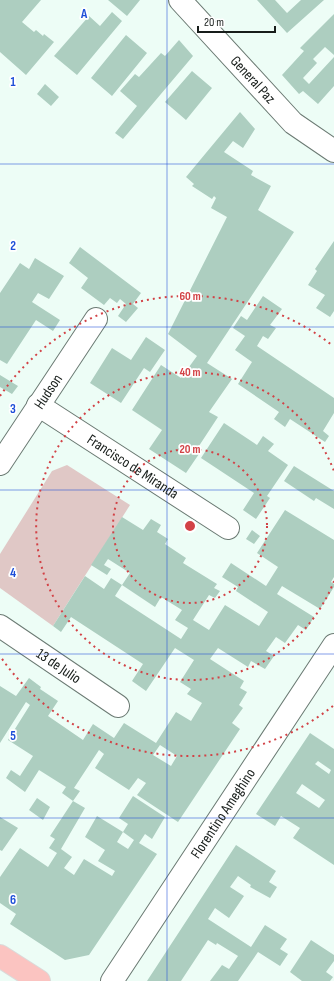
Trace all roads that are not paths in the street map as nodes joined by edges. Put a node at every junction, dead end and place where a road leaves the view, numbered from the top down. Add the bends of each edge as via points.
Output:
1 (180, 0) edge
2 (334, 151) edge
3 (96, 319) dead end
4 (38, 405) junction
5 (0, 464) edge
6 (228, 528) dead end
7 (0, 626) edge
8 (334, 645) edge
9 (118, 706) dead end
10 (0, 956) edge
11 (39, 981) edge
12 (112, 981) edge

1 - 2 street, General Paz via 293,123
3 - 4 street, Hudson
4 - 5 street, Hudson
4 - 6 street, Francisco de Miranda
7 - 9 street, 13 de Julio
8 - 12 street, Florentino Ameghino
10 - 11 main road

